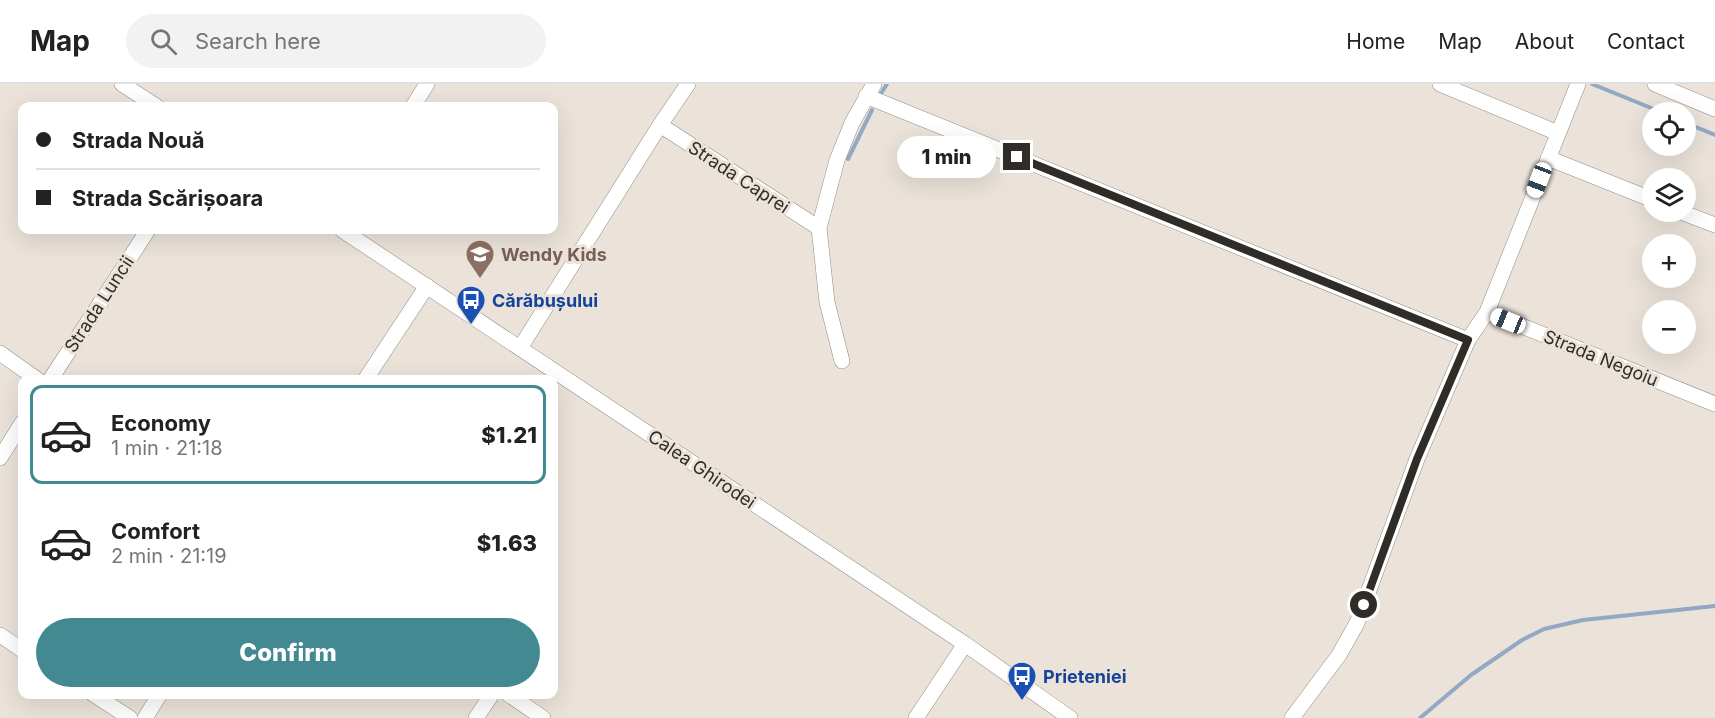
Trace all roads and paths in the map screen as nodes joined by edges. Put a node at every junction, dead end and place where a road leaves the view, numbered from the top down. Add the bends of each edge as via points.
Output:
1 (122, 84) edge
2 (427, 84) edge
3 (688, 84) edge
4 (1440, 84) edge
5 (1578, 84) edge
6 (1655, 84) edge
7 (870, 90) edge
8 (150, 102) edge
9 (416, 102) edge
10 (1715, 109) edge
11 (660, 125) junction
12 (1558, 133) junction
13 (1548, 158) junction
14 (1642, 196) edge
15 (1696, 218) edge
16 (1715, 225) edge
17 (819, 228) junction
18 (145, 234) edge
19 (348, 234) edge
20 (427, 286) junction
21 (1487, 312) junction
22 (1468, 340) junction
23 (520, 348) junction
24 (0, 353) edge
25 (842, 361) dead end
26 (31, 375) edge
27 (53, 375) edge
28 (368, 375) edge
29 (1715, 404) edge
30 (18, 429) edge
31 (0, 458) edge
32 (0, 635) edge
33 (965, 644) junction
34 (18, 647) edge
35 (101, 699) edge
36 (157, 699) edge
37 (489, 699) edge
38 (515, 699) edge
39 (1062, 716) edge
40 (130, 718) edge
41 (145, 718) edge
42 (476, 718) edge
43 (543, 718) edge
44 (916, 718) edge
45 (1292, 718) edge

1 - 8 street
2 - 9 street
3 - 11 street
4 - 12 street
5 - 12 street
6 - 10 street
7 - 17 street via 837,160
7 - 22 street
11 - 17 street, Strada Caprei
11 - 23 street
12 - 13 street
13 - 14 street
13 - 21 street
15 - 16 street
17 - 25 street via 827,302
18 - 27 street, Strada Luncii
19 - 20 street, Calea Ghirodei
20 - 23 street, Calea Ghirodei
20 - 28 street
21 - 22 street
21 - 29 street, Strada Negoiu
22 - 45 street via 1417,459 1357,623 1339,655
23 - 33 street, Calea Ghirodei
24 - 26 street
30 - 31 street
32 - 34 street
33 - 39 street, Calea Ghirodei
33 - 44 street
35 - 40 street
36 - 41 street
37 - 42 street
38 - 43 street

